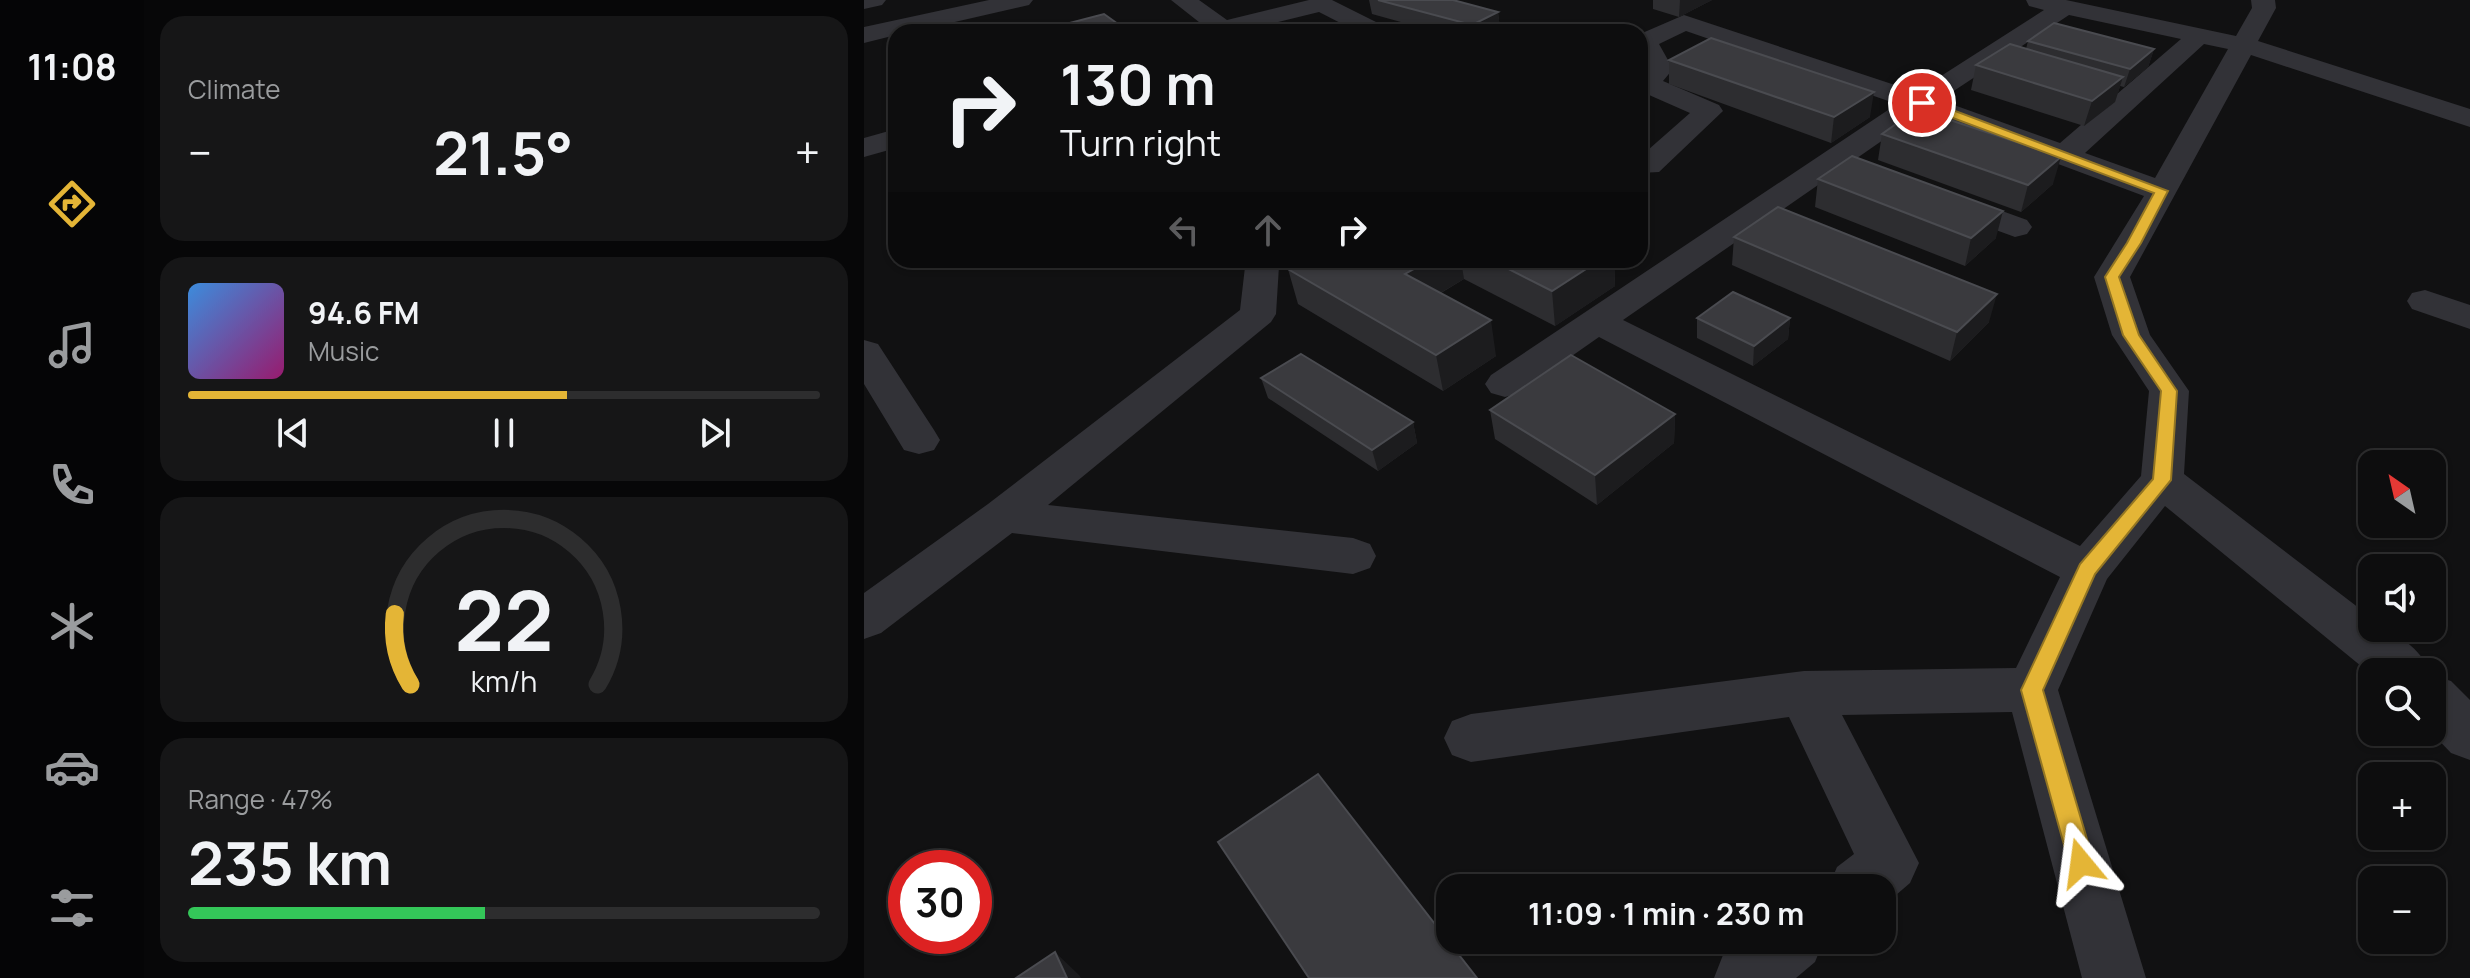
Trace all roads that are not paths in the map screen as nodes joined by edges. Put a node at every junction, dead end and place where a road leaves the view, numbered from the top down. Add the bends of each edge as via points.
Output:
1 (874, 0) edge
2 (1021, 0) edge
3 (1183, 0) edge
4 (2263, 0) edge
5 (864, 2) edge
6 (2049, 17) edge
7 (913, 24) edge
8 (1210, 24) edge
9 (1241, 24) edge
10 (1361, 24) edge
11 (888, 30) edge
12 (864, 35) edge
13 (1648, 40) edge
14 (2192, 43) dead end
15 (2243, 45) junction
16 (1648, 47) edge
17 (2137, 57) edge
18 (2166, 66) junction
19 (1648, 82) edge
20 (1648, 85) edge
21 (1922, 103) junction
22 (2470, 118) edge
23 (888, 140) edge
24 (864, 148) edge
25 (2062, 157) junction
26 (1648, 166) dead end
27 (1917, 190) edge
28 (2161, 191) junction
29 (2015, 227) dead end
30 (1262, 268) edge
31 (2425, 301) dead end
32 (2470, 318) edge
33 (1598, 322) junction
34 (864, 352) edge
35 (1505, 384) dead end
36 (919, 440) dead end
37 (2162, 480) junction
38 (1004, 516) junction
39 (1353, 556) dead end
40 (2087, 570) junction
41 (864, 619) edge
42 (2387, 658) edge
43 (2032, 690) junction
44 (1804, 693) junction
45 (2446, 711) edge
46 (2470, 736) edge
47 (1471, 738) dead end
48 (1875, 874) edge
49 (1776, 954) edge
50 (1746, 978) edge
51 (2114, 978) edge

1 - 5 street
2 - 7 street
3 - 8 street
4 - 15 street via 2264,8
6 - 15 street
6 - 21 street
9 - 10 street via 1322,4
11 - 12 street
13 - 21 street via 1684,22
14 - 18 street
15 - 22 street
15 - 28 street
16 - 19 street via 1660,69
17 - 18 street
18 - 25 street
20 - 26 street via 1709,111
21 - 25 street
21 - 33 street via 1847,164
23 - 24 street
25 - 28 street
27 - 29 street
28 - 37 street via 2112,277 2131,335 2169,391
30 - 38 street via 1258,314
31 - 32 street
33 - 35 street
33 - 40 street
34 - 36 street
37 - 40 street
37 - 42 street
38 - 39 street
38 - 41 street
40 - 43 street
43 - 44 street
43 - 51 street
44 - 47 street
44 - 48 street via 1889,863
45 - 46 street
49 - 50 street

